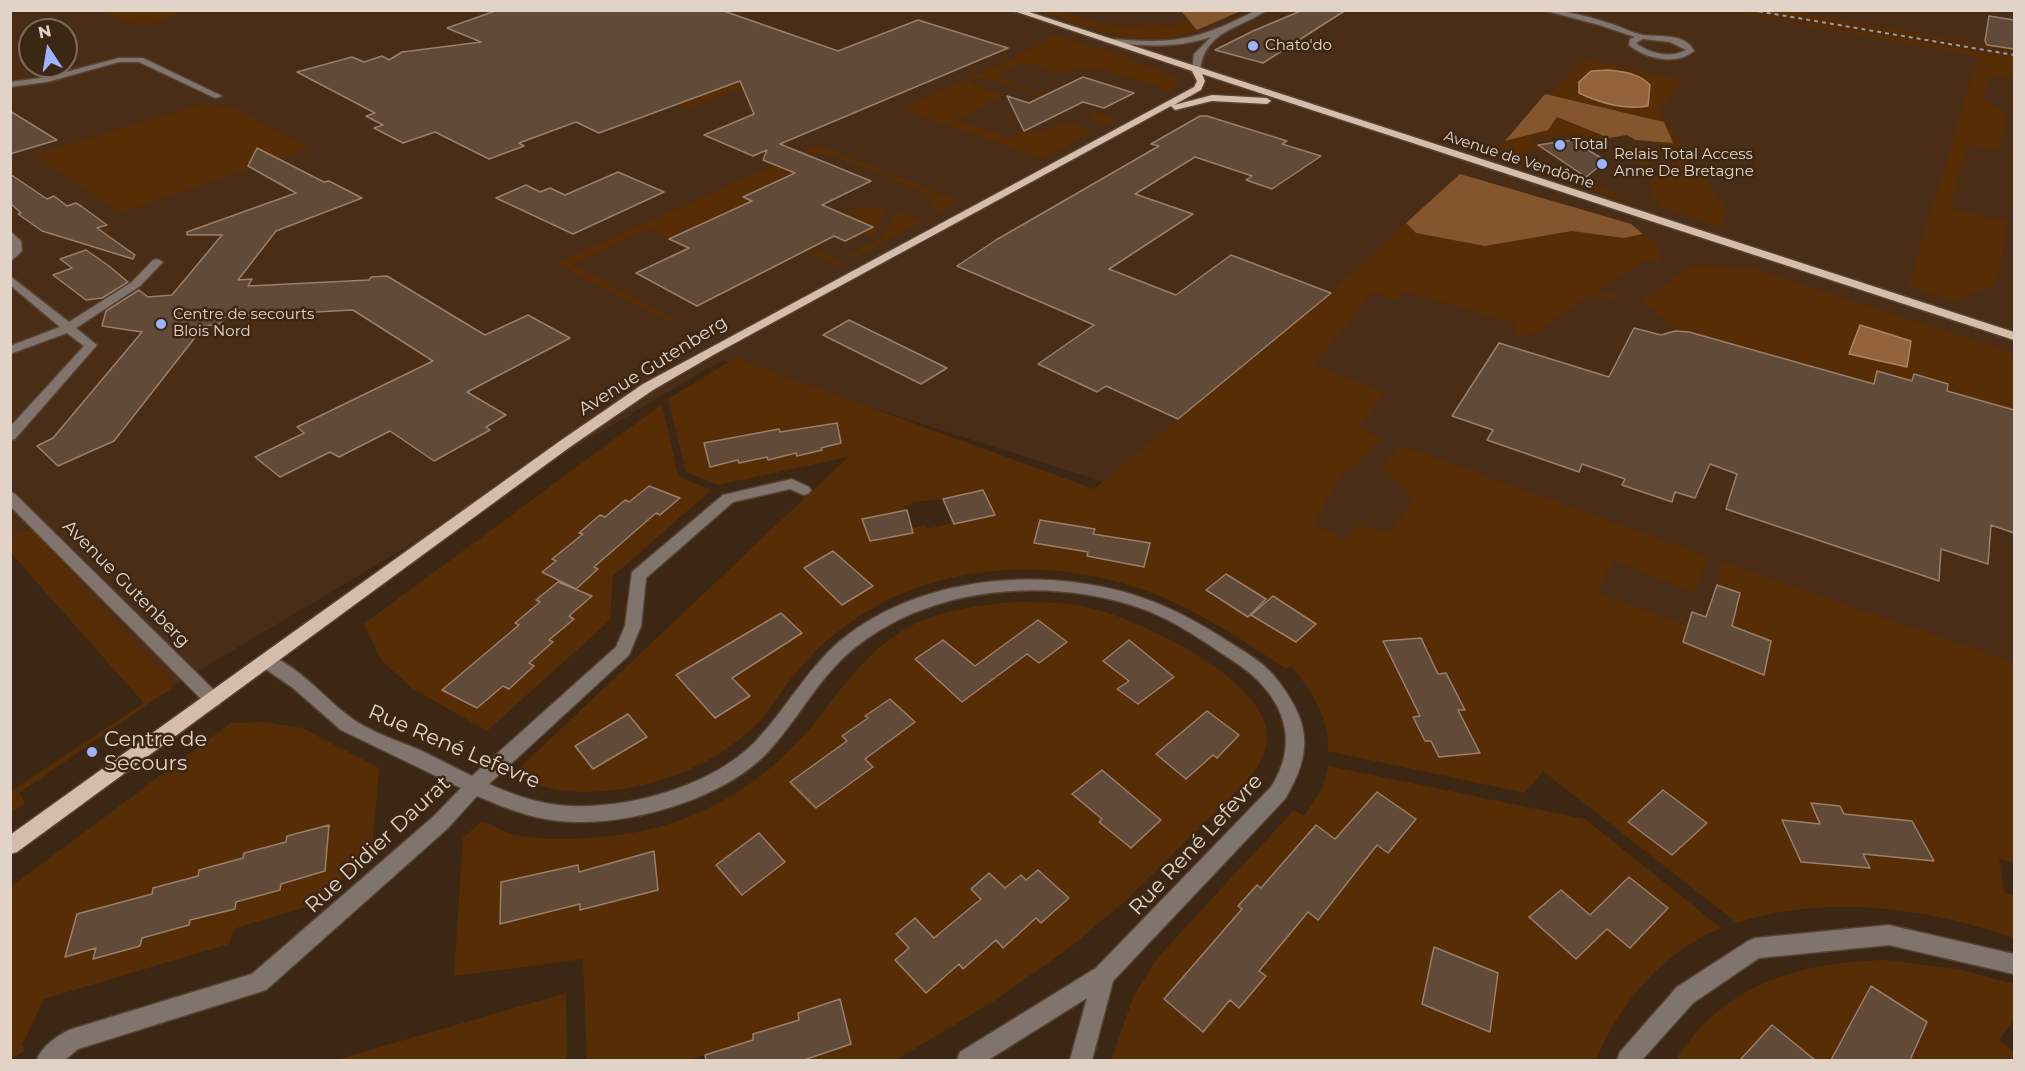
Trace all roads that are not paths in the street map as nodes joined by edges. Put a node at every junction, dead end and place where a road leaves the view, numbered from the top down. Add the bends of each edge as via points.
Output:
1 (1014, 10) edge
2 (1264, 10) edge
3 (1546, 10) edge
4 (1220, 32) junction
5 (1642, 37) junction
6 (1105, 40) junction
7 (1196, 69) junction
8 (10, 85) edge
9 (218, 96) dead end
10 (1323, 112) junction
11 (1146, 116) junction
12 (10, 234) edge
13 (10, 259) edge
14 (157, 262) dead end
15 (10, 279) edge
16 (68, 328) junction
17 (2014, 336) edge
18 (10, 350) edge
19 (10, 436) edge
20 (804, 490) dead end
21 (10, 497) edge
22 (267, 661) junction
23 (213, 700) junction
24 (475, 785) junction
25 (10, 846) edge
26 (2014, 964) edge
27 (1104, 975) junction
28 (48, 1060) edge
29 (968, 1060) edge
30 (1081, 1060) edge
31 (1628, 1060) edge

1 - 6 main road, Avenue de Vendôme
2 - 4 street
3 - 5 street
4 - 6 street via 1168,44
4 - 7 street via 1198,54
5 - 5 street via 1632,43 1646,52 1674,56 1690,51 1678,41
6 - 7 main road, Avenue de Vendôme
7 - 10 main road, Avenue de Vendôme
7 - 11 main road, Avenue Gutenberg via 1201,81 1198,88
8 - 9 street via 119,60 140,60
10 - 11 main road, Avenue Gutenberg via 1236,98 1189,102
10 - 17 main road, Avenue de Vendôme
11 - 22 main road, Avenue Gutenberg via 648,387
12 - 13 street via 17,251
14 - 16 street via 136,284
15 - 16 street
16 - 18 street
16 - 19 street via 91,345
20 - 24 street, Rue Didier Daurat via 792,484 728,498 638,576 633,626 623,651
21 - 23 street, Avenue Gutenberg
22 - 23 main road, Avenue Gutenberg
22 - 24 street, Rue René Lefevre via 296,680 345,724
23 - 25 main road, Avenue Gutenberg
24 - 27 street, Rue René Lefevre via 512,801 557,813 613,812 668,801 716,779 757,752 829,663 856,637 891,615 938,597 985,588 1084,589 1133,600 1182,620 1263,675 1294,723 1296,748 1291,771 1278,793
24 - 28 street, Rue Didier Daurat via 440,823 258,983 72,1040
26 - 31 street via 1890,935 1755,948 1685,995
27 - 29 street, Rue René Lefevre
27 - 30 street

